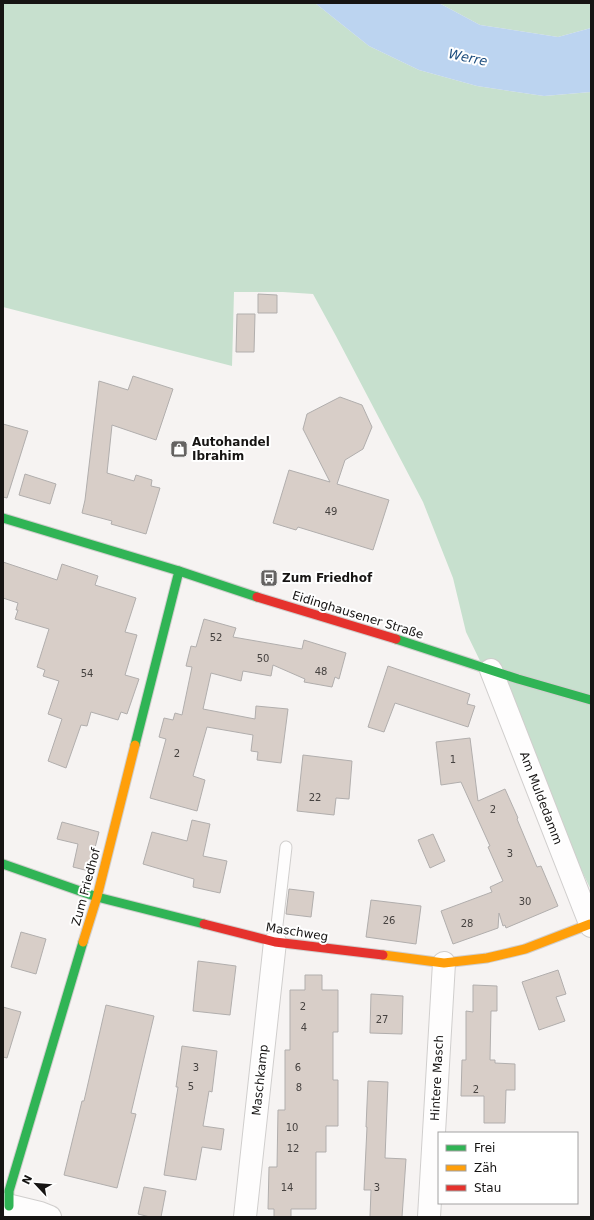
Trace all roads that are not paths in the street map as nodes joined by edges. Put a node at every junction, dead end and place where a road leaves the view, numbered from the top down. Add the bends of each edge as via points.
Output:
1 (3, 518) edge
2 (179, 571) junction
3 (491, 670) junction
4 (591, 700) edge
5 (286, 847) dead end
6 (3, 864) edge
7 (97, 897) junction
8 (591, 925) edge
9 (275, 942) junction
10 (444, 963) junction
11 (6, 1209) edge
12 (50, 1217) edge
13 (245, 1217) edge
14 (429, 1217) edge

1 - 2 street, Eidinghausener Straße
2 - 3 street, Eidinghausener Straße
2 - 7 street, Zum Friedhof
3 - 4 street, Eidinghausener Straße
3 - 8 street, Am Muldedamm
5 - 9 lane
6 - 7 street, Maschweg
7 - 9 street, Maschweg
7 - 11 street, Zum Friedhof via 8,1191
8 - 10 street, Maschweg via 517,951 487,958
9 - 10 street, Maschweg
9 - 13 street, Maschkamp
10 - 14 street, Hintere Masch
11 - 12 street via 40,1213

